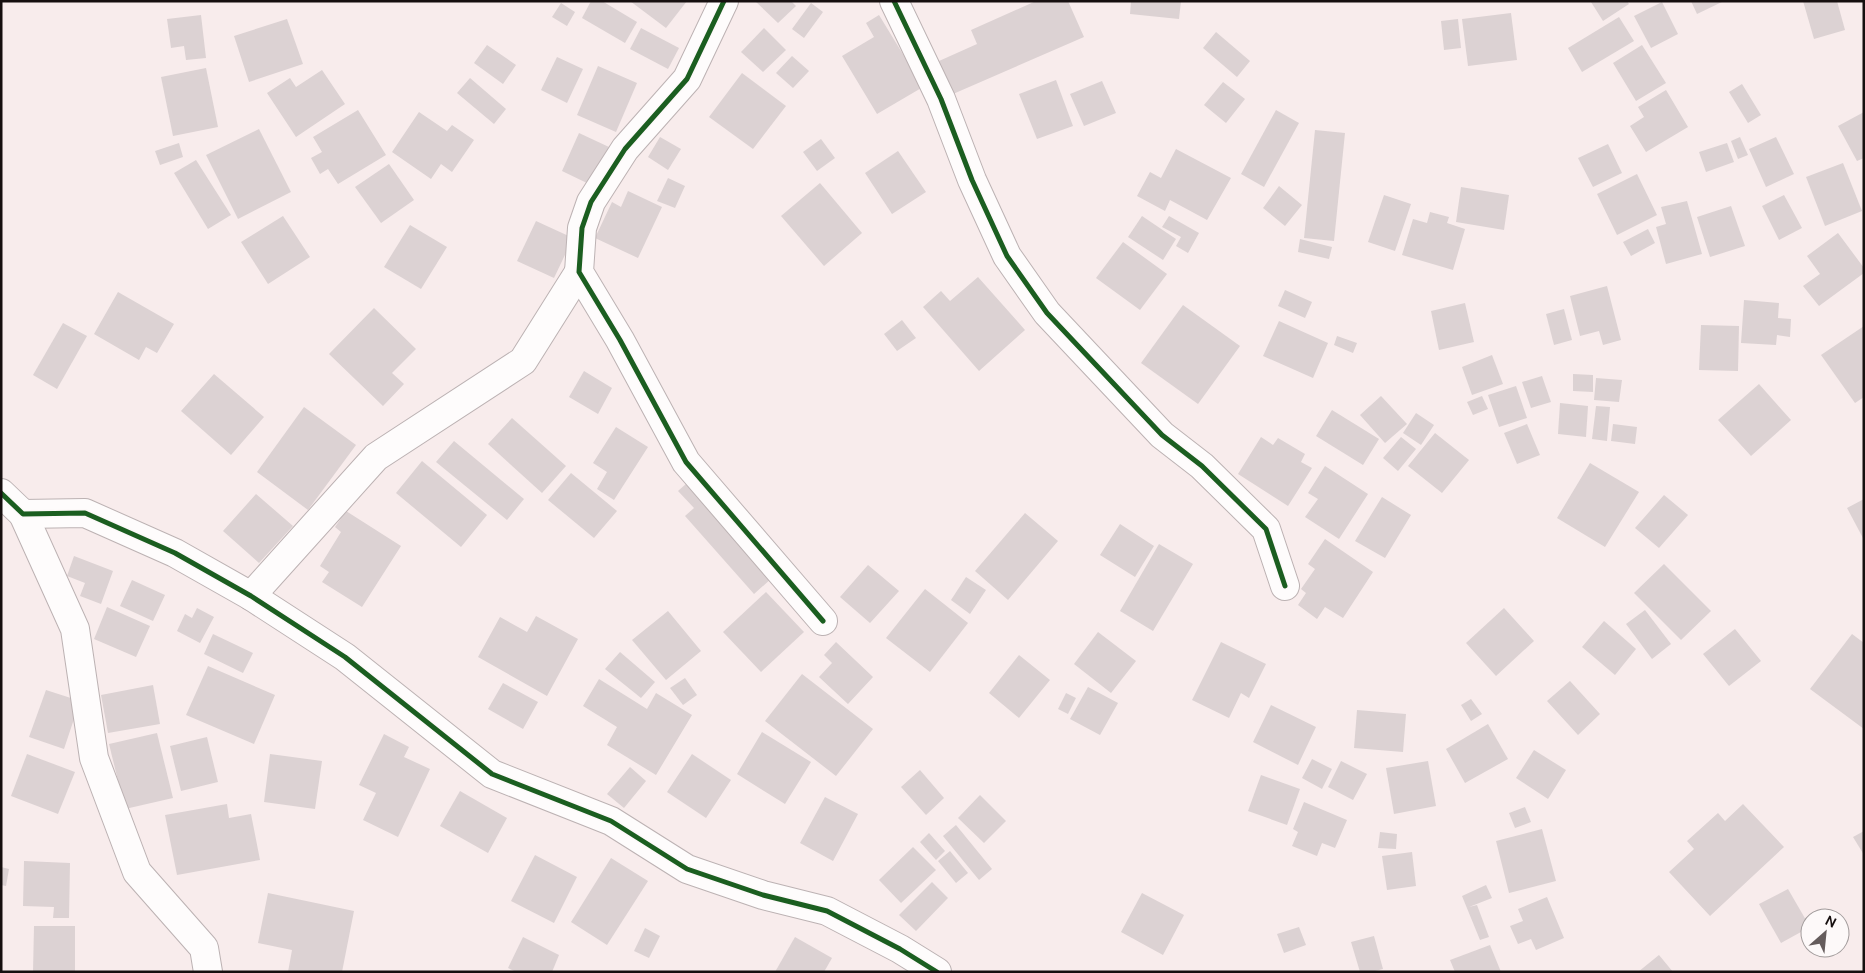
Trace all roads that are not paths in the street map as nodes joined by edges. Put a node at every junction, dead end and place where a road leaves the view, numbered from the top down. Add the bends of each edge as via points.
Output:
1 (724, 1) edge
2 (894, 1) edge
3 (579, 272) junction
4 (1, 493) edge
5 (23, 514) junction
6 (1285, 586) dead end
7 (251, 596) junction
8 (823, 621) dead end
9 (208, 972) edge
10 (937, 972) edge

1 - 3 street via 687,79 625,150 591,202 582,228
2 - 6 street via 941,99 972,180 1007,256 1047,313 1162,435 1202,466 1266,529
3 - 7 street via 523,361 376,457
3 - 8 street via 686,462
4 - 5 street
5 - 7 street via 85,513 175,553
5 - 9 street via 75,629 94,758 137,872 204,948
7 - 10 street via 344,657 492,774 612,821 687,869 763,896 827,911 900,948

